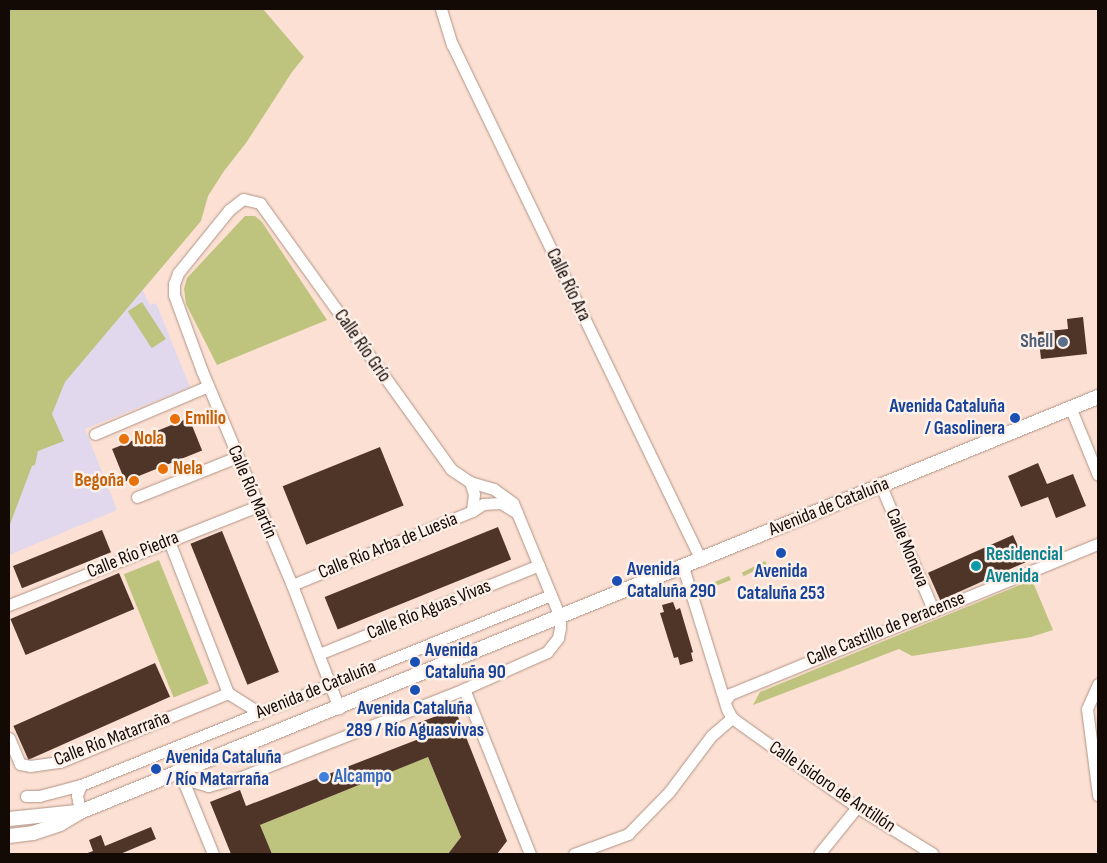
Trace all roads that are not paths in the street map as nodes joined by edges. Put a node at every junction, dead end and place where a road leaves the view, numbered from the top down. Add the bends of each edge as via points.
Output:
1 (441, 9) edge
2 (260, 203) joint
3 (208, 386) junction
4 (1098, 397) edge
5 (1071, 408) junction
6 (94, 434) dead end
7 (237, 456) junction
8 (1098, 475) edge
9 (474, 483) junction
10 (881, 486) junction
11 (137, 497) dead end
12 (483, 504) junction
13 (258, 506) junction
14 (472, 511) junction
15 (518, 514) junction
16 (169, 541) junction
17 (1098, 544) edge
18 (701, 560) junction
19 (539, 565) junction
20 (683, 567) junction
21 (292, 585) junction
22 (551, 595) junction
23 (9, 605) edge
24 (933, 610) junction
25 (560, 617) junction
26 (319, 654) junction
27 (330, 683) junction
28 (1098, 684) edge
29 (464, 689) junction
30 (228, 693) junction
31 (726, 696) junction
32 (340, 708) junction
33 (260, 712) junction
34 (732, 718) junction
35 (9, 738) edge
36 (180, 773) junction
37 (81, 785) junction
38 (1098, 795) edge
39 (26, 796) dead end
40 (857, 807) junction
41 (80, 812) junction
42 (9, 819) edge
43 (9, 836) edge
44 (213, 854) edge
45 (530, 854) edge
46 (574, 854) edge
47 (819, 854) edge
48 (933, 854) edge

1 - 18 street, Calle Río Ara via 452,44
2 - 3 street, Calle Río Martín via 243,199 229,210 175,279 176,302
2 - 9 street, Calle Río Grío via 445,463
3 - 6 street
3 - 7 street, Calle Río Martín
4 - 5 main road, Avenida de Cataluña
5 - 8 street
5 - 10 main road, Avenida de Cataluña
7 - 11 street
7 - 13 street, Calle Río Martín
9 - 12 street
9 - 14 street
9 - 15 street, Calle Río Grío via 494,489 510,499
10 - 18 main road, Avenida de Cataluña
10 - 24 street, Calle Moneva
12 - 14 street, Calle Río Arba de Luesia
12 - 15 street via 501,503
13 - 16 street, Calle Río Piedra
13 - 21 street, Calle Río Martín
14 - 21 street, Calle Río Arba de Luesia
15 - 19 street, Calle Río Grío
16 - 23 street, Calle Río Piedra
16 - 30 street
17 - 24 street, Calle Castillo de Peracense
18 - 20 main road, Avenida de Cataluña
19 - 22 street, Calle Río Grío
19 - 26 street, Calle Río Aguas Vivas
20 - 25 main road, Avenida de Cataluña
20 - 31 street
21 - 26 street, Calle Río Martín
22 - 25 street, Calle Río Grío
22 - 27 street, Avenida de Cataluña
24 - 31 street, Calle Castillo de Peracense
25 - 29 street via 558,638 547,652
25 - 32 main road, Avenida de Cataluña
26 - 27 street, Calle Río Martín
27 - 32 street, Calle Río Martín
27 - 33 street, Avenida de Cataluña
28 - 38 street via 1087,708
29 - 36 street via 227,782 208,786
29 - 45 street
30 - 33 street
30 - 35 street, Calle Río Matarraña via 60,762 20,764
31 - 34 street
32 - 36 main road, Avenida de Cataluña
33 - 37 street, Avenida de Cataluña
34 - 40 street, Calle Isidoro de Antillón
34 - 46 street via 711,736 669,792 628,834
36 - 41 main road, Avenida de Cataluña
36 - 44 street
37 - 39 street, Avenida de Cataluña
37 - 41 street via 76,795
40 - 47 street
40 - 48 street, Calle Isidoro de Antillón
41 - 42 main road, Avenida de Cataluña
41 - 43 main road, Avenida de Cataluña via 49,828

